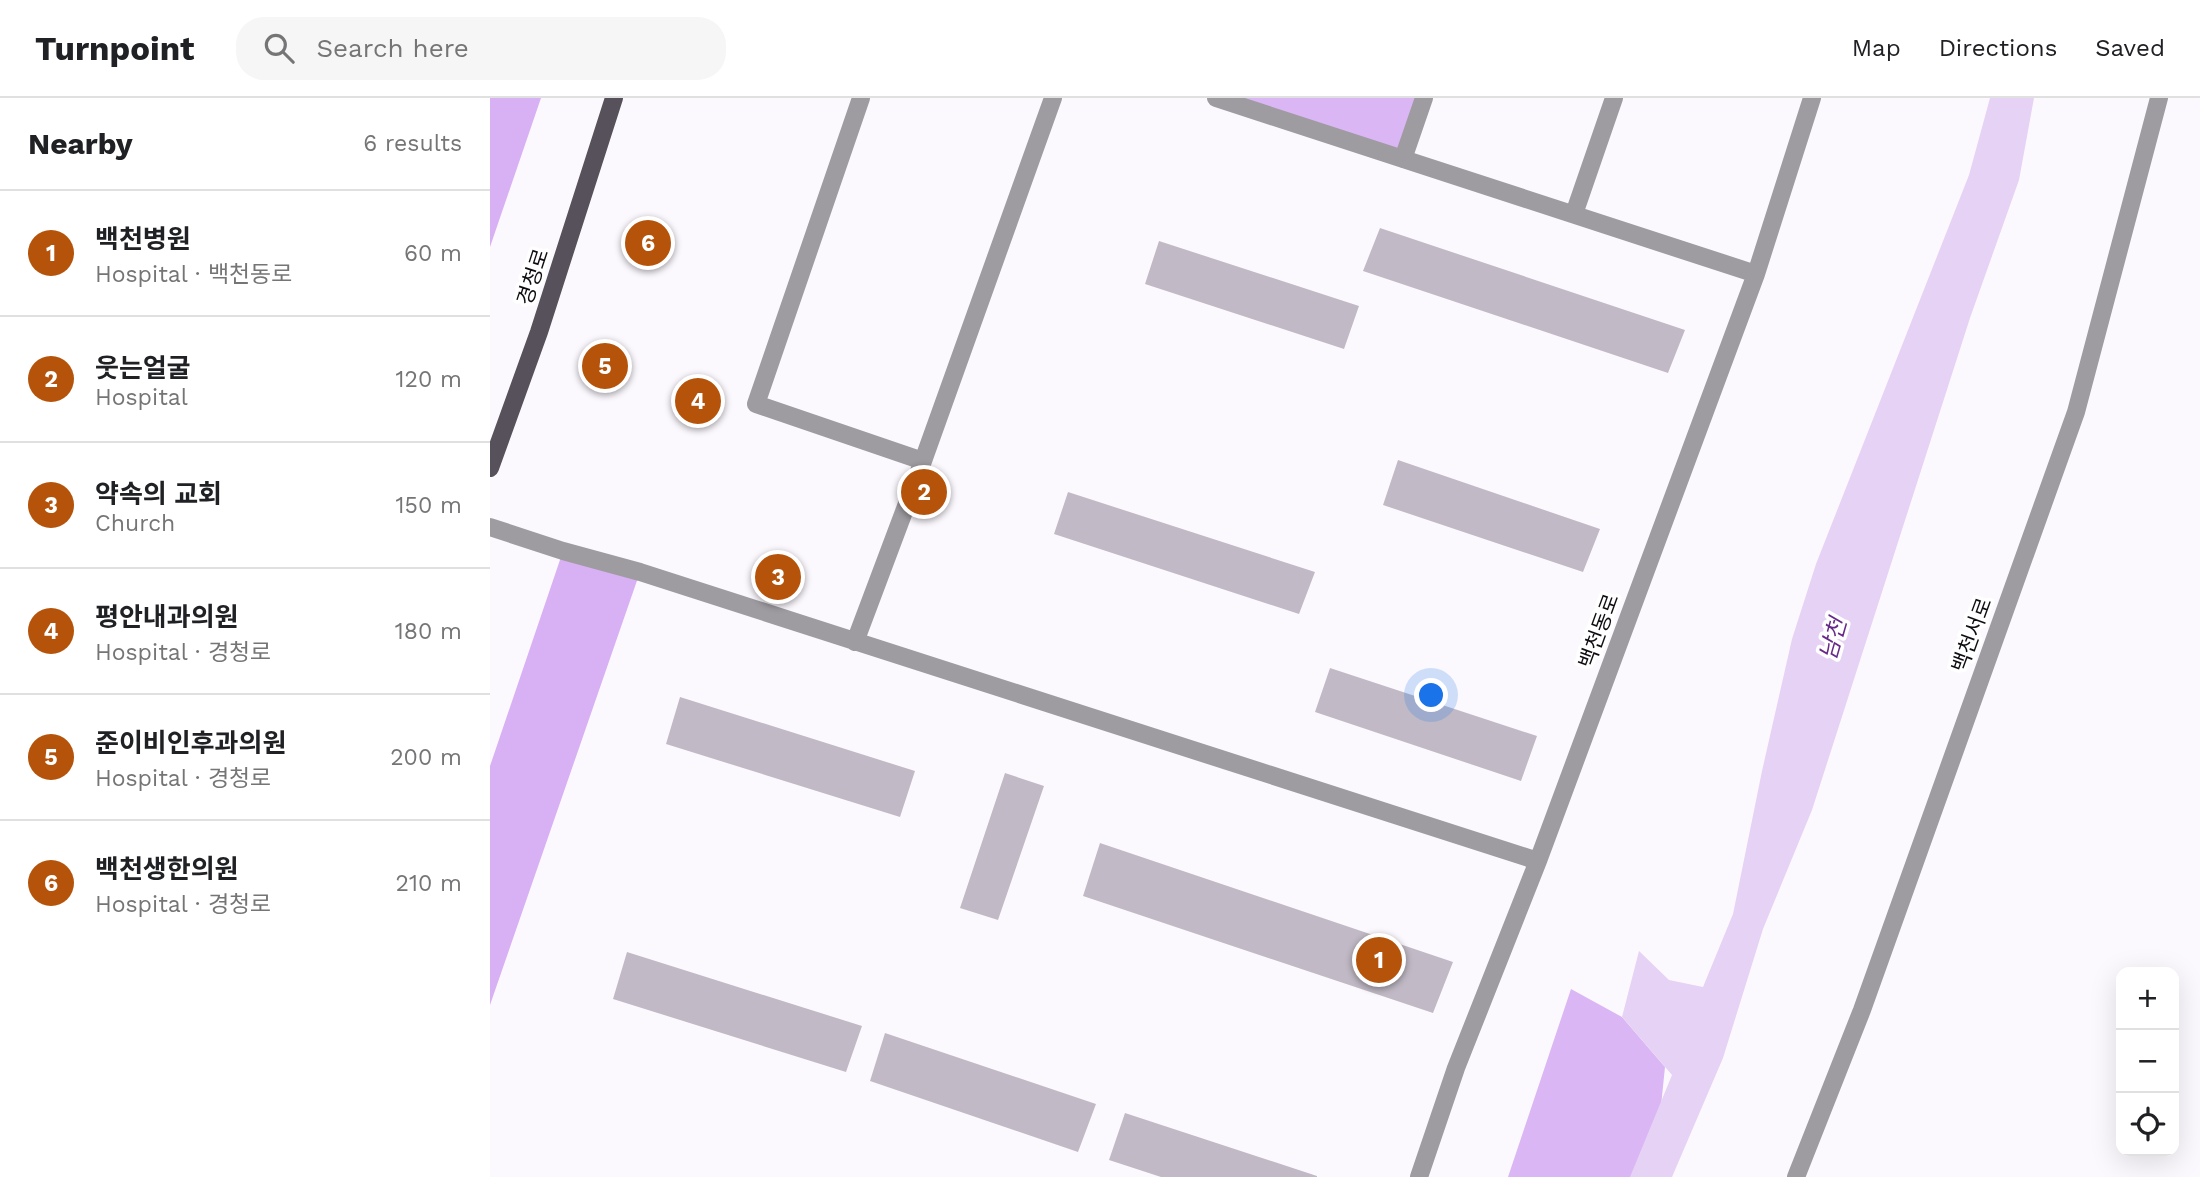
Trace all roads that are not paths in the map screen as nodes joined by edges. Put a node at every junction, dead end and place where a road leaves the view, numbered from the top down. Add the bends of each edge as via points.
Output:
1 (614, 98) edge
2 (861, 98) edge
3 (1054, 98) edge
4 (1216, 98) edge
5 (1424, 98) edge
6 (1614, 98) edge
7 (1812, 98) edge
8 (2159, 98) edge
9 (1243, 102) edge
10 (1403, 159) junction
11 (1574, 214) junction
12 (1756, 274) junction
13 (923, 461) junction
14 (490, 468) edge
15 (490, 527) edge
16 (855, 642) junction
17 (1538, 861) junction
18 (1419, 1177) edge
19 (1796, 1177) edge

1 - 14 main road, 경청로
2 - 13 street via 756,404
3 - 13 street
4 - 9 street
5 - 10 street
6 - 11 street
7 - 12 street, 백천동로
8 - 19 street, 백천서로 via 2076,412 1862,1010
9 - 10 street
10 - 11 street
11 - 12 street
12 - 17 street, 백천동로
13 - 16 street
15 - 16 street
16 - 17 street
17 - 18 street, 백천동로 via 1456,1068

